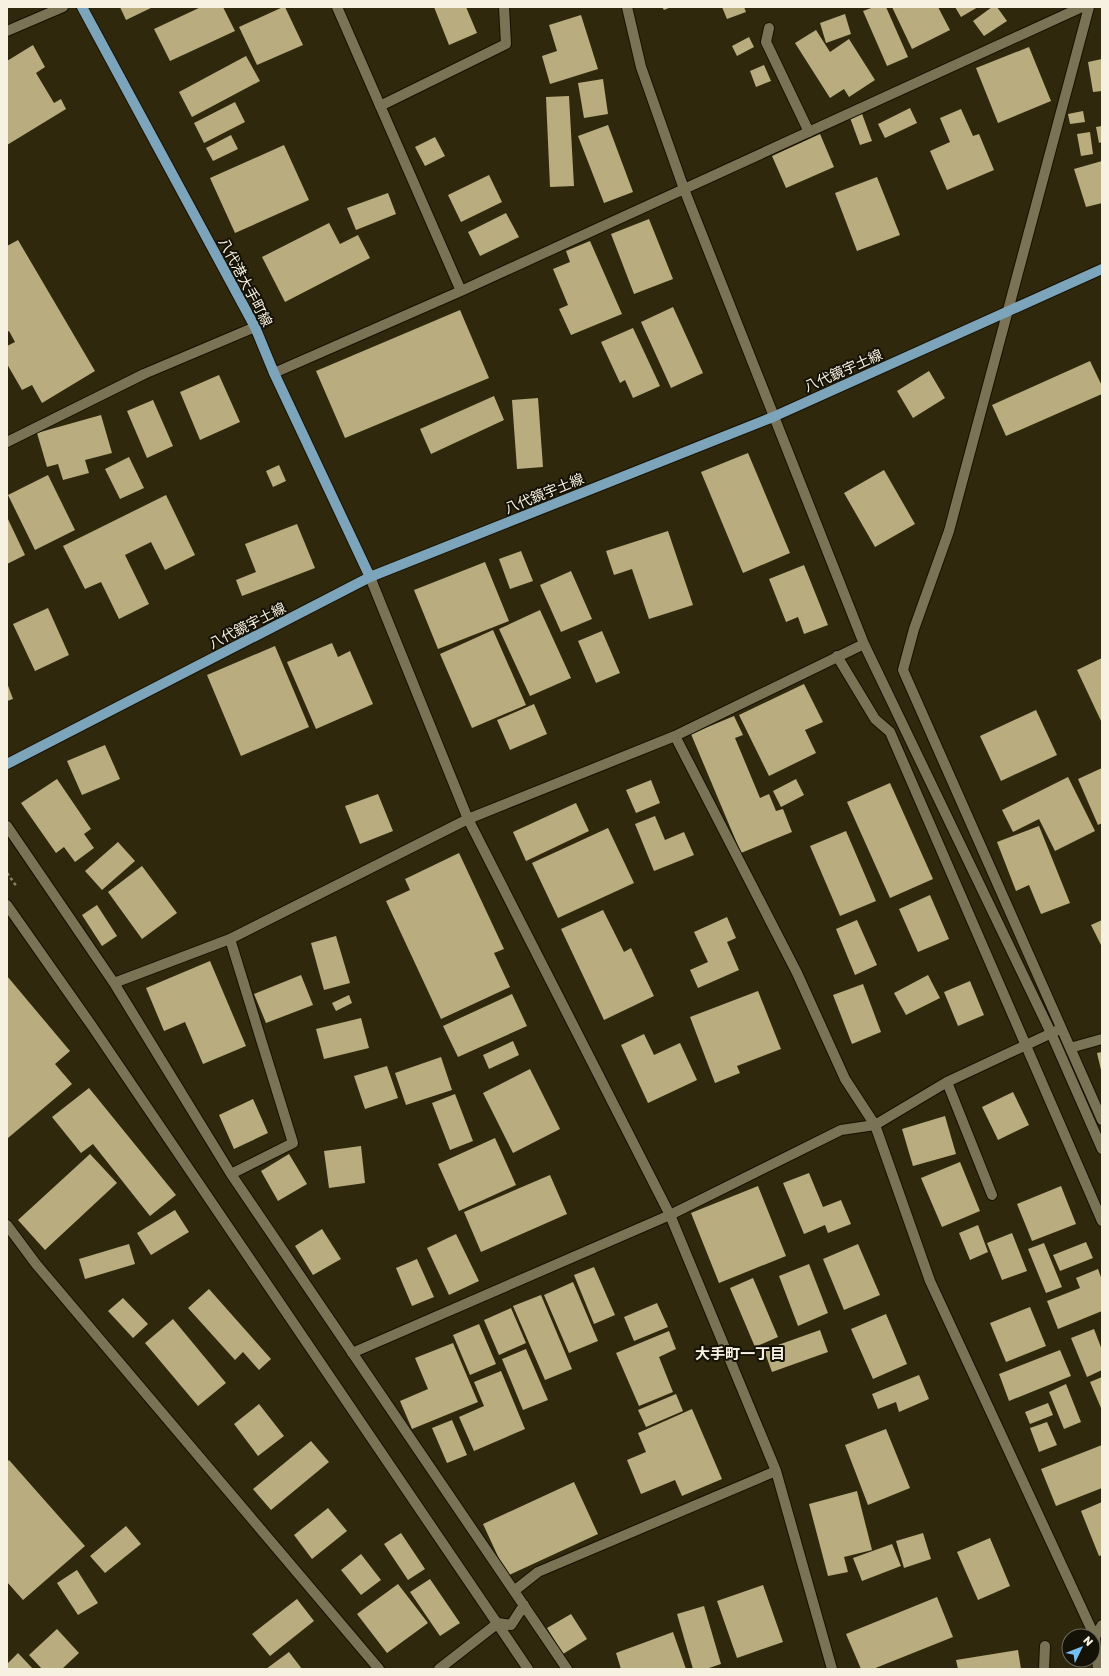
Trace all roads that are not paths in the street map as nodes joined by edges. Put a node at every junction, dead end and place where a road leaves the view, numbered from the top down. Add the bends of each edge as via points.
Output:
1 (63, 7) edge
2 (82, 7) edge
3 (337, 7) edge
4 (504, 7) edge
5 (627, 7) edge
6 (1082, 7) edge
7 (1089, 7) edge
8 (769, 28) dead end
9 (7, 31) edge
10 (380, 106) junction
11 (809, 132) junction
12 (684, 189) junction
13 (1102, 269) edge
14 (461, 291) junction
15 (1008, 310) junction
16 (255, 327) junction
17 (274, 374) junction
18 (773, 417) junction
19 (7, 442) edge
20 (370, 577) junction
21 (864, 644) junction
22 (837, 656) junction
23 (675, 736) junction
24 (7, 764) edge
25 (468, 819) junction
26 (7, 826) edge
27 (7, 905) edge
28 (230, 939) junction
29 (114, 984) junction
30 (1062, 1028) junction
31 (1051, 1032) junction
32 (1102, 1039) edge
33 (1026, 1044) junction
34 (1070, 1048) junction
35 (947, 1082) junction
36 (1102, 1120) edge
37 (875, 1125) junction
38 (1102, 1149) edge
39 (231, 1174) junction
40 (992, 1195) dead end
41 (670, 1215) junction
42 (1102, 1221) edge
43 (7, 1225) edge
44 (352, 1352) junction
45 (776, 1470) junction
46 (514, 1591) junction
47 (524, 1605) junction
48 (498, 1623) junction
49 (1091, 1628) edge
50 (1045, 1646) dead end
51 (379, 1669) edge
52 (439, 1669) edge
53 (528, 1669) edge
54 (567, 1669) edge
55 (832, 1669) edge
56 (1044, 1669) edge

1 - 9 street
2 - 16 main road, 八代港大手町線
3 - 10 street
4 - 10 street via 506,44
5 - 12 street via 641,67
6 - 11 street
7 - 15 street
8 - 11 street via 766,42
10 - 14 street
11 - 12 street
12 - 14 street
12 - 18 street
13 - 15 main road, 八代鏡宇土線
14 - 17 street
15 - 18 main road, 八代鏡宇土線
15 - 30 street via 949,531 914,629 903,670
16 - 17 main road, 八代港大手町線
16 - 19 street via 144,374
17 - 20 main road, 八代港大手町線
18 - 20 main road, 八代鏡宇土線
18 - 21 street
20 - 24 main road, 八代鏡宇土線
20 - 25 street
21 - 22 street
21 - 31 street
22 - 23 street
22 - 33 street via 874,719 890,732
23 - 25 street
23 - 37 street via 797,973 845,1079
25 - 28 street
25 - 41 street
26 - 29 street
27 - 48 street
28 - 29 street
28 - 39 street via 293,1143
29 - 39 street
30 - 31 street
30 - 34 street
31 - 33 street
31 - 38 street
32 - 34 street
33 - 35 street
33 - 42 street
34 - 36 street
35 - 37 street
35 - 40 street
37 - 41 street via 841,1130
37 - 49 street via 930,1280
39 - 44 street
41 - 44 street
41 - 45 street
43 - 51 street via 36,1264
44 - 46 street
45 - 46 street via 538,1572
45 - 55 street
46 - 47 street
47 - 48 street via 512,1625
47 - 54 street
48 - 52 street
48 - 53 street
50 - 56 street

